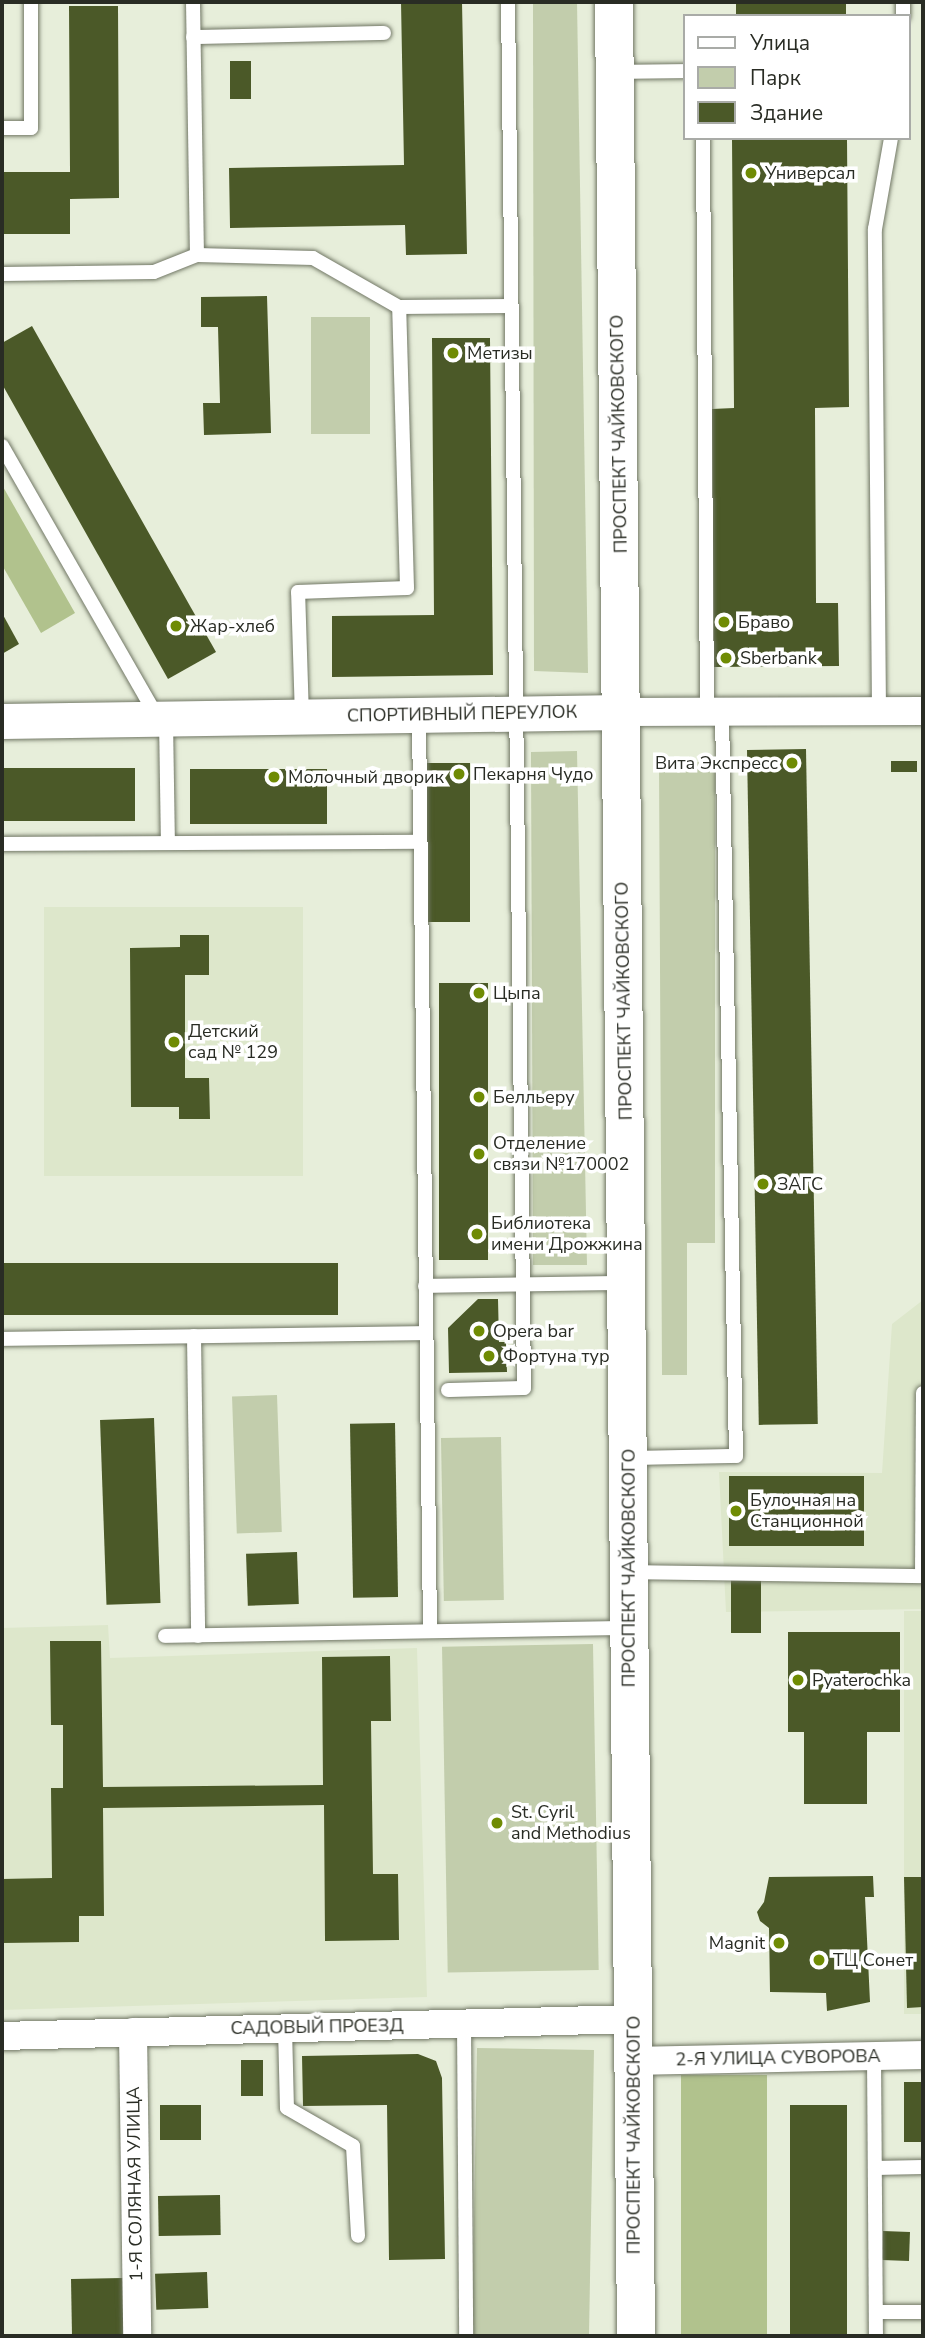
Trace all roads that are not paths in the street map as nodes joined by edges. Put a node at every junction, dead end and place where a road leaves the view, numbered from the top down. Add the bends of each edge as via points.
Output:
1 (31, 2) edge
2 (193, 2) edge
3 (508, 2) edge
4 (614, 2) edge
5 (384, 33) dead end
6 (193, 37) junction
7 (684, 71) edge
8 (614, 72) junction
9 (2, 128) edge
10 (704, 140) edge
11 (891, 140) edge
12 (197, 255) junction
13 (2, 274) edge
14 (511, 306) junction
15 (398, 307) junction
16 (2, 446) edge
17 (715, 711) junction
18 (879, 711) junction
19 (923, 711) edge
20 (622, 712) junction
21 (516, 713) junction
22 (419, 715) junction
23 (302, 717) junction
24 (162, 719) junction
25 (2, 721) edge
26 (420, 842) junction
27 (169, 843) junction
28 (2, 844) edge
29 (627, 1283) junction
30 (523, 1285) junction
31 (425, 1286) junction
32 (425, 1333) junction
33 (194, 1336) junction
34 (2, 1339) edge
35 (448, 1390) dead end
36 (923, 1393) edge
37 (628, 1458) junction
38 (629, 1572) junction
39 (630, 1628) junction
40 (430, 1632) junction
41 (165, 1636) dead end
42 (198, 1636) junction
43 (633, 2019) junction
44 (464, 2024) junction
45 (285, 2028) junction
46 (133, 2032) junction
47 (2, 2036) edge
48 (923, 2055) edge
49 (874, 2056) junction
50 (633, 2061) junction
51 (923, 2167) edge
52 (875, 2168) junction
53 (358, 2236) dead end
54 (876, 2312) junction
55 (923, 2312) edge
56 (138, 2336) edge
57 (466, 2336) edge
58 (636, 2336) edge
59 (876, 2336) edge

1 - 9 lane via 31,128
2 - 6 lane
3 - 14 lane
4 - 8 main road, ПРОСПЕКТ ЧАЙКОВСКОГО
5 - 6 lane
6 - 12 lane
7 - 8 lane
8 - 20 main road, ПРОСПЕКТ ЧАЙКОВСКОГО
10 - 17 lane
11 - 18 lane via 875,229
12 - 13 lane via 154,272
12 - 15 lane via 313,258
14 - 15 lane
14 - 21 lane
15 - 23 lane via 407,588 298,592
16 - 24 lane
17 - 18 street, СПОРТИВНЫЙ ПЕРЕУЛОК
17 - 20 street, СПОРТИВНЫЙ ПЕРЕУЛОК
17 - 37 lane via 736,1456
18 - 19 street, СПОРТИВНЫЙ ПЕРЕУЛОК
20 - 21 street, СПОРТИВНЫЙ ПЕРЕУЛОК
20 - 29 main road, ПРОСПЕКТ ЧАЙКОВСКОГО
21 - 22 street, СПОРТИВНЫЙ ПЕРЕУЛОК
21 - 30 lane
22 - 23 street, СПОРТИВНЫЙ ПЕРЕУЛОК
22 - 26 lane
23 - 24 street, СПОРТИВНЫЙ ПЕРЕУЛОК
24 - 25 street, СПОРТИВНЫЙ ПЕРЕУЛОК
24 - 27 lane
26 - 27 lane
26 - 31 lane
27 - 28 lane
29 - 30 lane
29 - 37 main road, ПРОСПЕКТ ЧАЙКОВСКОГО
30 - 31 lane
30 - 35 lane via 524,1388
31 - 32 lane
32 - 33 lane
32 - 40 lane
33 - 34 lane
33 - 42 lane
36 - 38 lane via 922,1576
37 - 38 main road, ПРОСПЕКТ ЧАЙКОВСКОГО
38 - 39 main road, ПРОСПЕКТ ЧАЙКОВСКОГО
39 - 40 lane
39 - 43 main road, ПРОСПЕКТ ЧАЙКОВСКОГО
40 - 42 lane
41 - 42 lane
43 - 44 street, САДОВЫЙ ПРОЕЗД
43 - 50 main road, ПРОСПЕКТ ЧАЙКОВСКОГО
44 - 45 street, САДОВЫЙ ПРОЕЗД
44 - 57 lane
45 - 46 street, САДОВЫЙ ПРОЕЗД
45 - 53 lane via 287,2108 353,2146
46 - 47 street, САДОВЫЙ ПРОЕЗД
46 - 56 street, 1-Я СОЛЯНАЯ УЛИЦА
48 - 49 street, 2-Я УЛИЦА СУВОРОВА
49 - 50 street, 2-Я УЛИЦА СУВОРОВА
49 - 52 lane
50 - 58 main road, ПРОСПЕКТ ЧАЙКОВСКОГО
51 - 52 lane
52 - 54 lane
54 - 55 lane
54 - 59 lane

